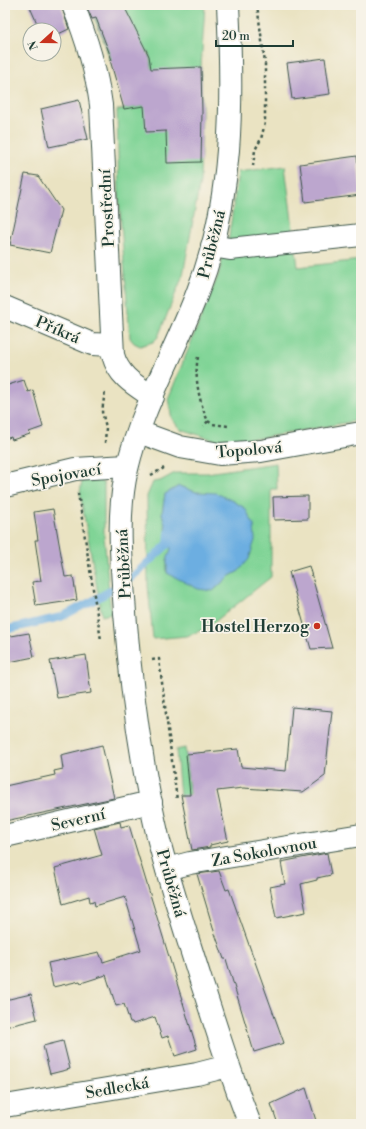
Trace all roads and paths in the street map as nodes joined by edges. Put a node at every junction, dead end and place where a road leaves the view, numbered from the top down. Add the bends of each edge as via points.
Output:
1 (73, 5) edge
2 (228, 5) edge
3 (361, 235) edge
4 (212, 246) junction
5 (5, 307) edge
6 (112, 345) junction
7 (200, 352) dead end
8 (105, 383) dead end
9 (153, 397) junction
10 (208, 421) junction
11 (228, 426) dead end
12 (139, 432) junction
13 (361, 434) edge
14 (103, 448) dead end
15 (196, 451) junction
16 (127, 466) junction
17 (170, 466) dead end
18 (150, 476) dead end
19 (5, 486) edge
20 (77, 486) dead end
21 (98, 616) dead end
22 (151, 802) junction
23 (361, 834) edge
24 (5, 836) edge
25 (167, 870) junction
26 (228, 1066) junction
27 (5, 1106) edge
28 (250, 1124) edge

1 - 6 street, Prostřední via 97,73
2 - 4 street, Průběžná via 231,73 228,147 221,205
3 - 4 street via 230,250
4 - 9 street, Průběžná via 198,292
5 - 6 street, Příkrá via 92,344
6 - 9 street, Prostřední via 118,370
7 - 10 path via 196,365 197,376
8 - 14 path via 106,399 102,412 107,440
9 - 12 street, Průběžná
10 - 11 path
10 - 15 path via 202,429
12 - 15 street, Topolová
12 - 16 street, Průběžná
13 - 15 street, Topolová via 234,454
16 - 19 street, Spojovací via 75,469
16 - 22 street, Průběžná via 121,511 122,570 136,714
17 - 18 path
20 - 21 path
22 - 24 street, Severní
22 - 25 street, Průběžná
23 - 25 street, Za Sokolovnou via 190,863
25 - 26 street, Průběžná
26 - 27 street, Sedlecká via 197,1074
26 - 28 street, Průběžná

